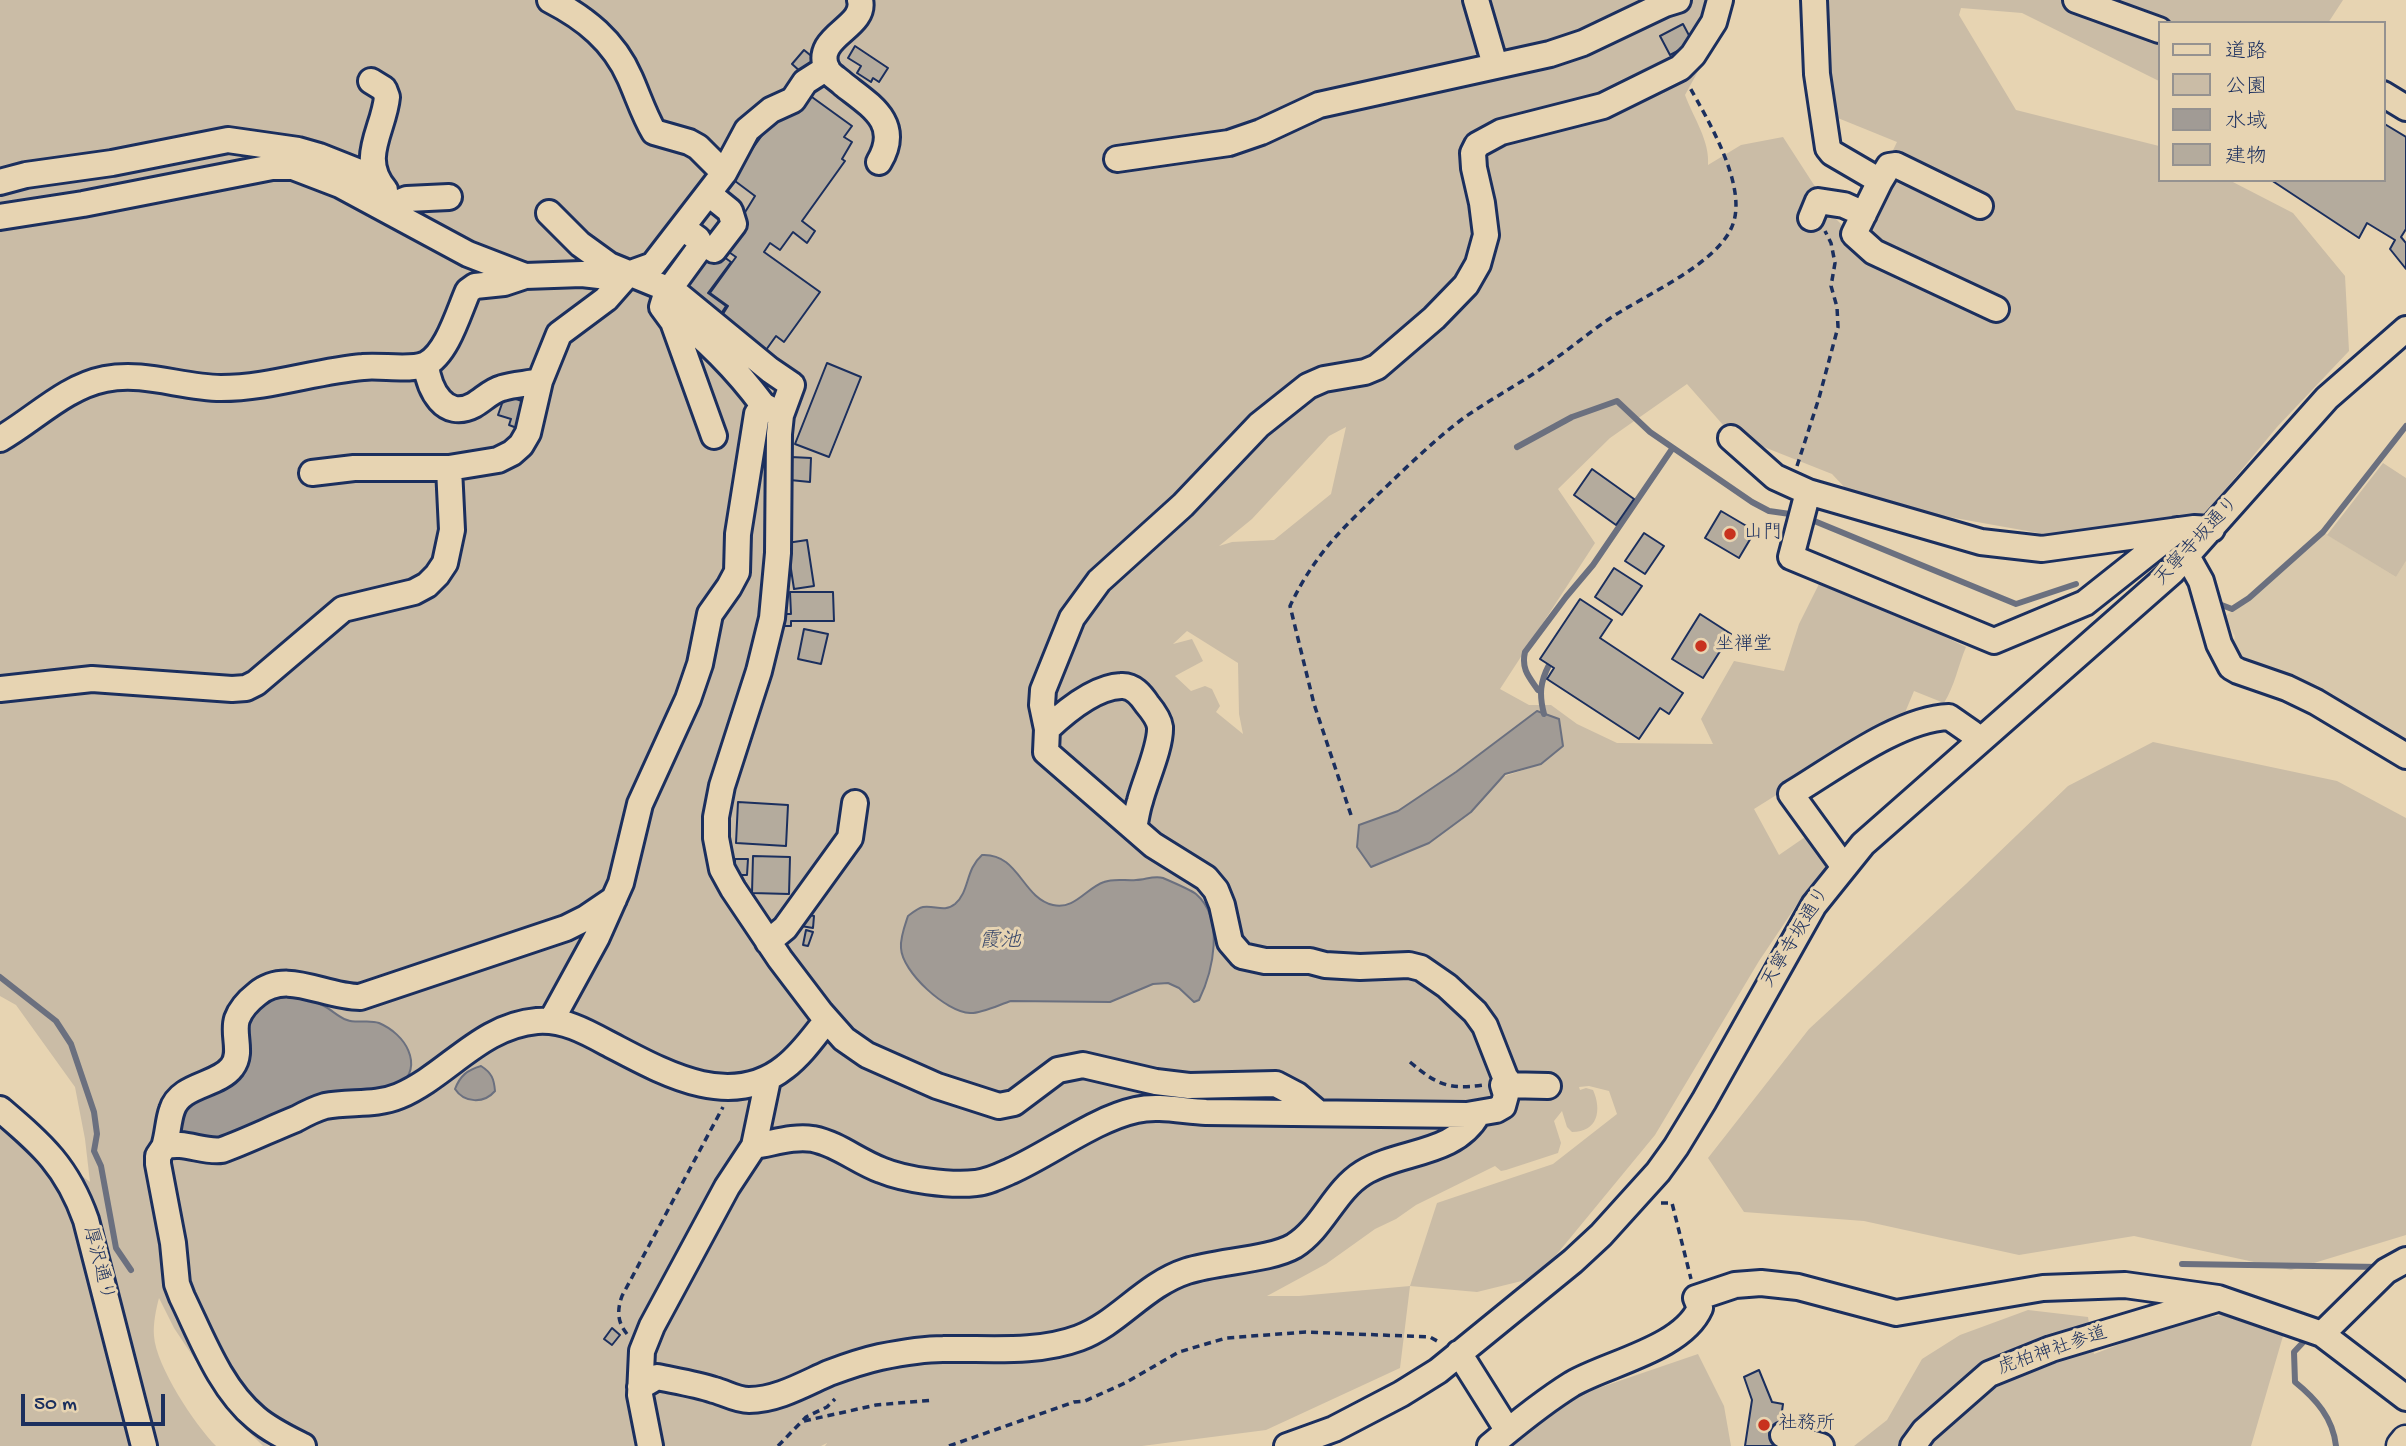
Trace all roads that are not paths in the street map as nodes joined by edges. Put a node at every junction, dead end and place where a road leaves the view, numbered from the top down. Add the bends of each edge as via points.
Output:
1 (551, 0) edge
2 (860, 0) edge
3 (870, 0) edge
4 (1476, 0) edge
5 (1678, 0) edge
6 (1720, 0) edge
7 (1814, 0) edge
8 (2076, 0) edge
9 (869, 28) dead end
10 (2158, 30) edge
11 (1496, 65) junction
12 (827, 68) junction
13 (372, 80) dead end
14 (1117, 159) dead end
15 (879, 162) dead end
16 (724, 173) junction
17 (377, 179) junction
18 (1880, 181) junction
19 (0, 182) edge
20 (709, 194) junction
21 (449, 197) dead end
22 (1980, 206) dead end
23 (396, 208) junction
24 (549, 214) dead end
25 (1864, 214) junction
26 (0, 217) edge
27 (1811, 218) road end
28 (683, 228) junction
29 (714, 250) dead end
30 (628, 274) junction
31 (525, 276) junction
32 (665, 296) junction
33 (1996, 309) dead end
34 (2406, 329) edge
35 (426, 365) junction
36 (540, 382) junction
37 (772, 410) junction
38 (714, 436) dead end
39 (0, 439) edge
40 (1731, 439) dead end
41 (449, 468) junction
42 (312, 473) dead end
43 (1803, 508) junction
44 (2212, 529) junction
45 (2178, 530) junction
46 (2187, 556) junction
47 (0, 689) edge
48 (1047, 729) junction
49 (1980, 741) junction
50 (2406, 756) edge
51 (855, 803) dead end
52 (1134, 828) junction
53 (1844, 867) junction
54 (614, 899) junction
55 (768, 942) junction
56 (827, 1020) junction
57 (551, 1021) junction
58 (768, 1079) junction
59 (1507, 1085) junction
60 (1548, 1086) dead end
61 (0, 1109) edge
62 (1317, 1112) junction
63 (1478, 1114) junction
64 (754, 1146) junction
65 (164, 1147) junction
66 (2406, 1260) edge
67 (2218, 1298) junction
68 (2322, 1334) junction
69 (1459, 1353) junction
70 (640, 1387) junction
71 (2406, 1398) edge
72 (1783, 1435) dead end
73 (1499, 1439) edge
74 (2406, 1441) edge
75 (144, 1446) edge
76 (303, 1446) edge
77 (650, 1446) edge
78 (1287, 1446) edge
79 (1821, 1446) edge
80 (1913, 1446) edge
81 (2402, 1446) edge

1 - 16 street via 610,43 654,132 698,147
2 - 12 street via 857,16 828,46 824,56
3 - 9 street
4 - 11 street
5 - 11 street via 1570,48
6 - 48 street via 1714,22 1680,68 1602,106 1501,132 1477,145 1474,168 1486,234 1478,264 1466,285 1377,367 1308,386 1259,425 1158,529 1112,567 1072,618 1048,675 1041,699
7 - 18 street via 1825,142 1832,153
8 - 10 street
11 - 14 street via 1318,105 1228,143
12 - 15 street via 880,114 888,137
12 - 16 street via 805,82 793,100 771,110 747,130
13 - 17 street via 387,97 372,152
16 - 20 street
17 - 19 street via 319,156 228,140
17 - 23 street
18 - 22 street via 1889,166 1896,165
18 - 25 street
20 - 28 street
20 - 29 street via 730,211 734,224
21 - 23 street via 407,199
23 - 26 street via 315,174 272,167
23 - 31 street via 468,254
24 - 30 street via 580,244
25 - 27 street via 1818,201
25 - 33 street via 1854,234 1874,253
28 - 30 street via 653,265
28 - 32 street via 701,246 692,265
30 - 31 street
30 - 32 street
30 - 36 street via 606,299 559,334
31 - 35 street via 475,286 468,292 447,339
32 - 37 street
32 - 37 street via 792,385
32 - 38 street
34 - 44 street, 天寧寺坂通り via 2327,398
35 - 36 street via 436,396 455,409 474,405 503,388
35 - 39 street via 359,367 235,387 203,387 140,376 107,378 78,388
36 - 41 street via 522,445 498,460
37 - 54 street via 757,414 738,534 737,572 710,614 700,664 640,804
37 - 55 street via 779,434 778,553 772,618 716,817 722,869
40 - 43 street via 1766,482
41 - 42 street
41 - 47 street via 452,530 445,563 437,575 414,592 343,609 256,684 233,689 92,679
43 - 45 street via 2042,549
43 - 45 street via 1791,557 1994,641 2085,603
44 - 45 street
44 - 46 street, 天寧寺坂通り
46 - 49 street, 天寧寺坂通り
46 - 50 street via 2202,581 2231,667 2316,702
48 - 52 street via 1046,752
48 - 52 street via 1091,696 1123,685 1135,690 1160,727
49 - 53 street, 天寧寺坂通り via 1863,844
49 - 53 street via 1949,717 1918,721 1791,794
51 - 55 street via 850,838 785,928
52 - 59 street via 1166,855 1206,878 1222,905 1230,943 1242,956 1348,966 1409,965 1432,975 1485,1026
53 - 69 street, 天寧寺坂通り via 1814,905 1676,1147 1631,1203 1573,1261
54 - 57 street
54 - 65 street via 566,928 360,997 287,982 269,985 245,1003 239,1015 234,1065 176,1102
55 - 56 street
56 - 58 street via 794,1060
56 - 62 street via 844,1039 877,1060 999,1106 1014,1104 1058,1070 1083,1065 1189,1086 1276,1084
57 - 58 street via 583,1030 653,1068 694,1083 734,1088
57 - 65 street via 520,1023 496,1032 413,1089 386,1101 321,1108 222,1150 206,1152 174,1144
58 - 64 street
59 - 60 street
59 - 63 street via 1503,1106
61 - 75 street, 厚沢通り via 57,1162 78,1198
62 - 63 street
62 - 64 street via 1139,1109 1109,1118 1018,1168 976,1183 881,1171 815,1140 799,1138
63 - 70 street via 1447,1143 1362,1174 1307,1235 1287,1250 1184,1272 1151,1288 1079,1338 1032,1347 941,1349 879,1357 758,1399 741,1399 657,1377
64 - 70 street via 727,1186 652,1326 642,1351
65 - 76 street via 158,1164 182,1297 232,1394 257,1420
66 - 68 street via 2386,1271
67 - 68 street
67 - 73 street via 2125,1285 2043,1288 1896,1313 1798,1287 1735,1285 1696,1298 1700,1308 1694,1321 1665,1341 1573,1383
67 - 80 street, 虎柏神社参道 via 2051,1349 1989,1374
68 - 71 street
69 - 73 street
69 - 78 street, 天寧寺坂通り via 1401,1394 1334,1429
70 - 77 street
72 - 79 street
74 - 81 main road

